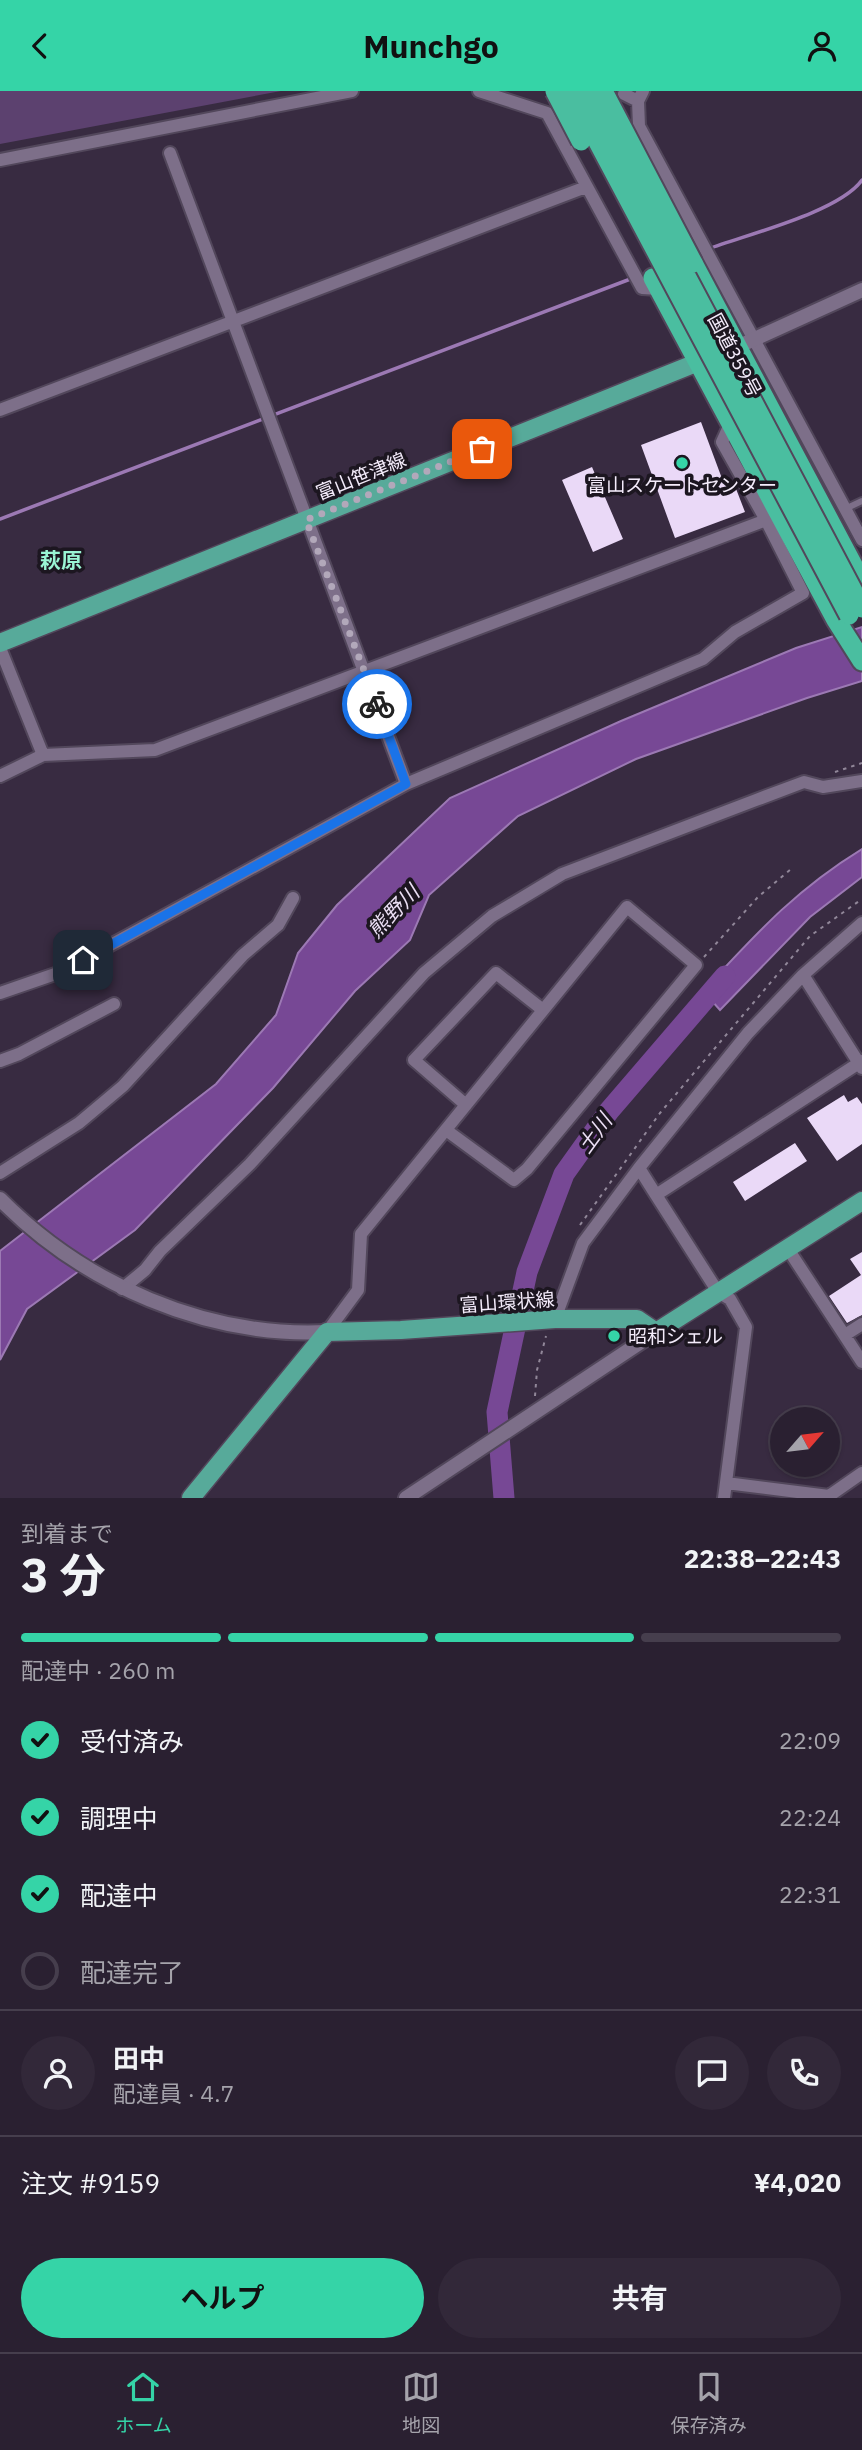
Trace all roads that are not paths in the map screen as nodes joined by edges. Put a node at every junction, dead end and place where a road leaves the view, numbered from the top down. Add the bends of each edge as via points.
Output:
1 (352, 91) edge
2 (479, 91) edge
3 (555, 91) edge
4 (571, 91) edge
5 (588, 91) edge
6 (603, 91) edge
7 (337, 93) edge
8 (624, 94) dead end
9 (640, 96) edge
10 (170, 153) dead end
11 (0, 160) edge
12 (586, 187) junction
13 (656, 283) junction
14 (862, 290) edge
15 (233, 321) junction
16 (745, 343) junction
17 (698, 362) junction
18 (0, 410) edge
19 (731, 422) junction
20 (862, 501) edge
21 (845, 509) junction
22 (306, 520) junction
23 (766, 520) junction
24 (862, 540) edge
25 (862, 582) edge
26 (862, 608) edge
27 (862, 639) edge
28 (0, 645) edge
29 (862, 661) edge
30 (365, 670) junction
31 (43, 755) junction
32 (0, 776) edge
33 (862, 781) edge
34 (406, 784) junction
35 (293, 898) dead end
36 (862, 923) edge
37 (803, 975) junction
38 (0, 993) edge
39 (114, 1004) dead end
40 (543, 1010) junction
41 (0, 1061) edge
42 (861, 1064) edge
43 (466, 1105) junction
44 (446, 1130) junction
45 (639, 1168) junction
46 (0, 1173) edge
47 (656, 1195) junction
48 (0, 1199) edge
49 (862, 1201) edge
50 (788, 1249) junction
51 (118, 1287) junction
52 (718, 1292) junction
53 (551, 1320) junction
54 (862, 1324) edge
55 (327, 1332) junction
56 (656, 1332) junction
57 (845, 1335) junction
58 (862, 1361) edge
59 (862, 1473) edge
60 (726, 1483) junction
61 (830, 1497) edge
62 (191, 1498) edge
63 (406, 1498) edge
64 (724, 1498) edge

1 - 7 street
2 - 12 street via 547,113
3 - 13 highway, bridge
4 - 27 highway, 国道359号, bridge
5 - 26 highway, 国道359号, bridge
6 - 16 highway, bridge via 693,263
7 - 11 street
8 - 9 street
9 - 16 street via 639,126
10 - 15 street
12 - 13 street via 642,288
12 - 15 street
13 - 17 highway
14 - 16 street
15 - 18 street
15 - 22 street
16 - 17 main road, 富山笹津線
16 - 21 street
16 - 25 highway
17 - 19 highway
17 - 22 main road, 富山笹津線
19 - 23 street via 722,442
19 - 29 highway
20 - 21 lane
21 - 24 street
22 - 28 main road, 富山笹津線
22 - 30 street
23 - 30 street
23 - 34 street via 803,593 735,632 703,659
28 - 31 street
30 - 31 street via 155,750
30 - 34 street
31 - 32 street
33 - 51 street via 823,786 804,782 562,874 492,916 424,973 250,1164 145,1270
34 - 38 street via 61,972
35 - 46 street via 278,925 243,955 123,1086 79,1123
36 - 37 street
37 - 42 street
37 - 45 street via 712,1074
39 - 41 street
40 - 43 street
40 - 43 street via 496,973 414,1060
40 - 44 street via 627,907 696,965 527,1169 513,1180
42 - 47 street
43 - 44 street
44 - 55 street via 361,1234 358,1290
45 - 47 street
45 - 53 street via 583,1243
47 - 52 street
48 - 51 street via 42,1238
49 - 50 main road
50 - 52 main road
50 - 57 street
51 - 55 street via 225,1322
52 - 56 main road
52 - 60 street via 730,1299 746,1327
53 - 55 main road, 富山環状線
53 - 56 main road, 富山環状線 via 637,1319
54 - 57 street
55 - 62 main road
56 - 63 street
57 - 58 street
59 - 61 street
60 - 61 street
60 - 64 street

